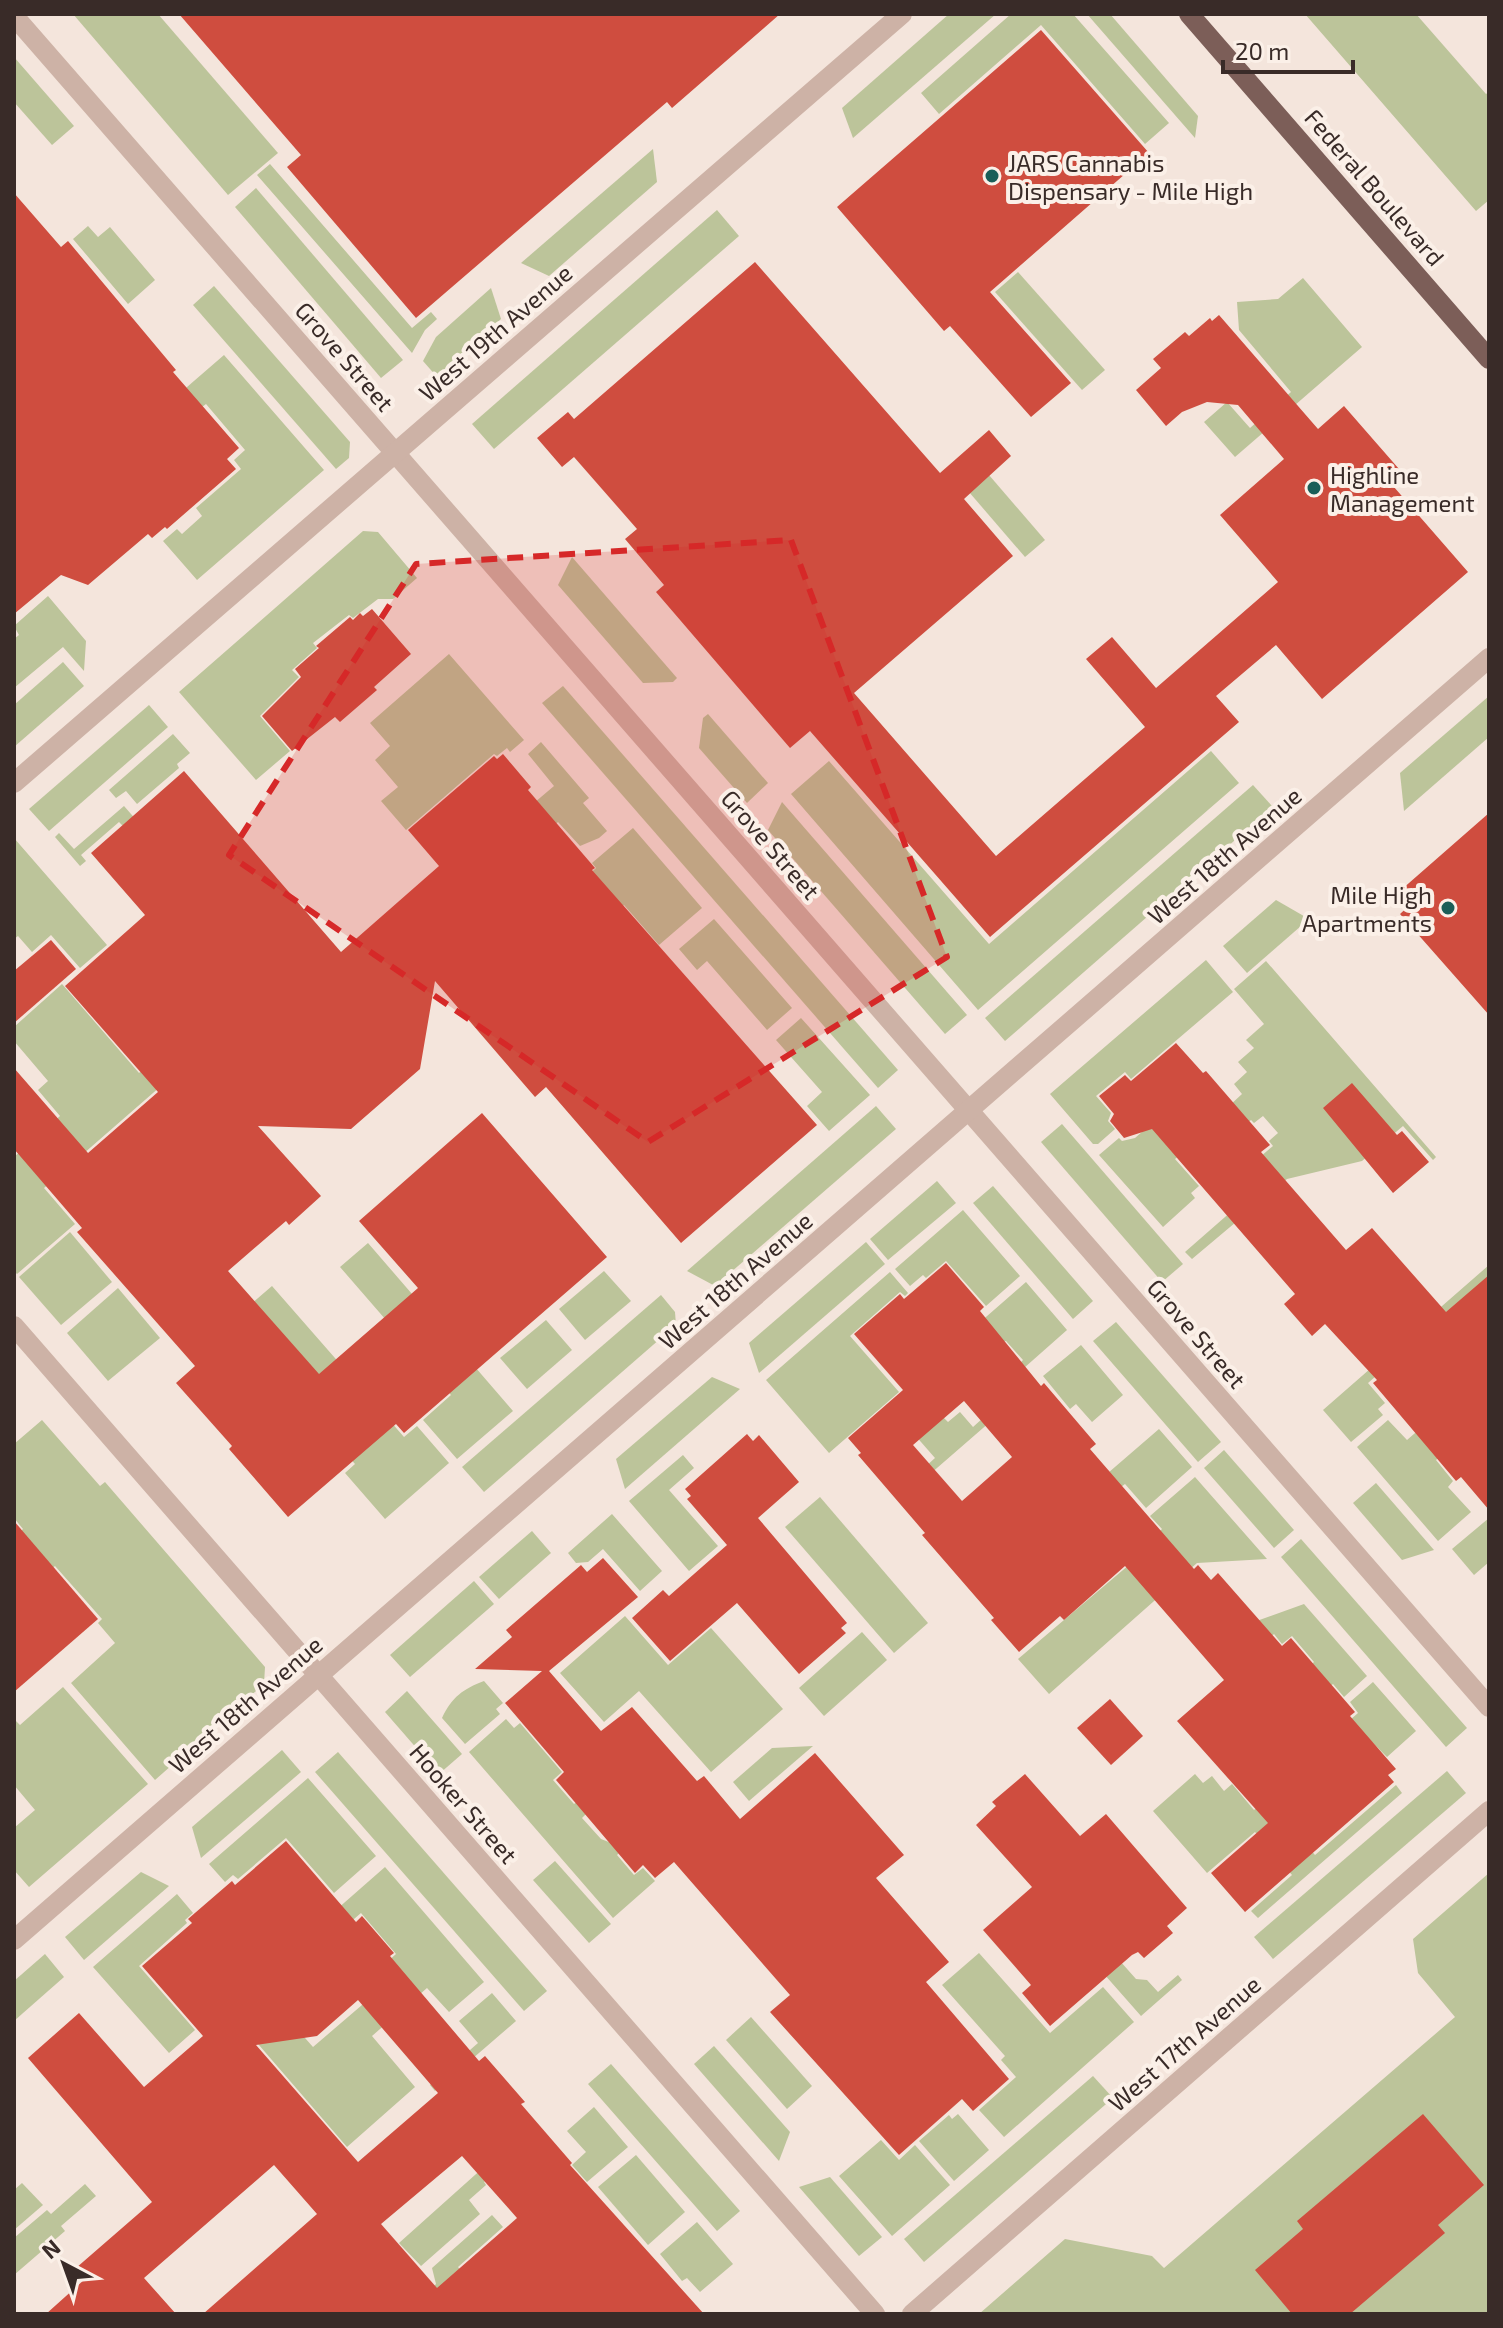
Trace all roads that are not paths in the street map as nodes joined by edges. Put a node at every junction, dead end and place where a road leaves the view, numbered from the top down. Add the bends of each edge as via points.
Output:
1 (902, 14) edge
2 (1189, 14) edge
3 (14, 16) edge
4 (1489, 359) edge
5 (394, 453) junction
6 (1489, 658) edge
7 (14, 783) edge
8 (969, 1111) junction
9 (14, 1326) edge
10 (318, 1675) junction
11 (1489, 1707) edge
12 (1489, 1811) edge
13 (14, 1940) edge
14 (875, 2314) edge
15 (912, 2314) edge

1 - 5 street, West 19th Avenue
2 - 4 main road, Federal Boulevard
3 - 5 street, Grove Street
5 - 7 street, West 19th Avenue
5 - 8 street, Grove Street
6 - 8 street, West 18th Avenue
8 - 10 street, West 18th Avenue
8 - 11 street, Grove Street
9 - 10 street, Hooker Street
10 - 13 street, West 18th Avenue
10 - 14 street, Hooker Street
12 - 15 street, West 17th Avenue

